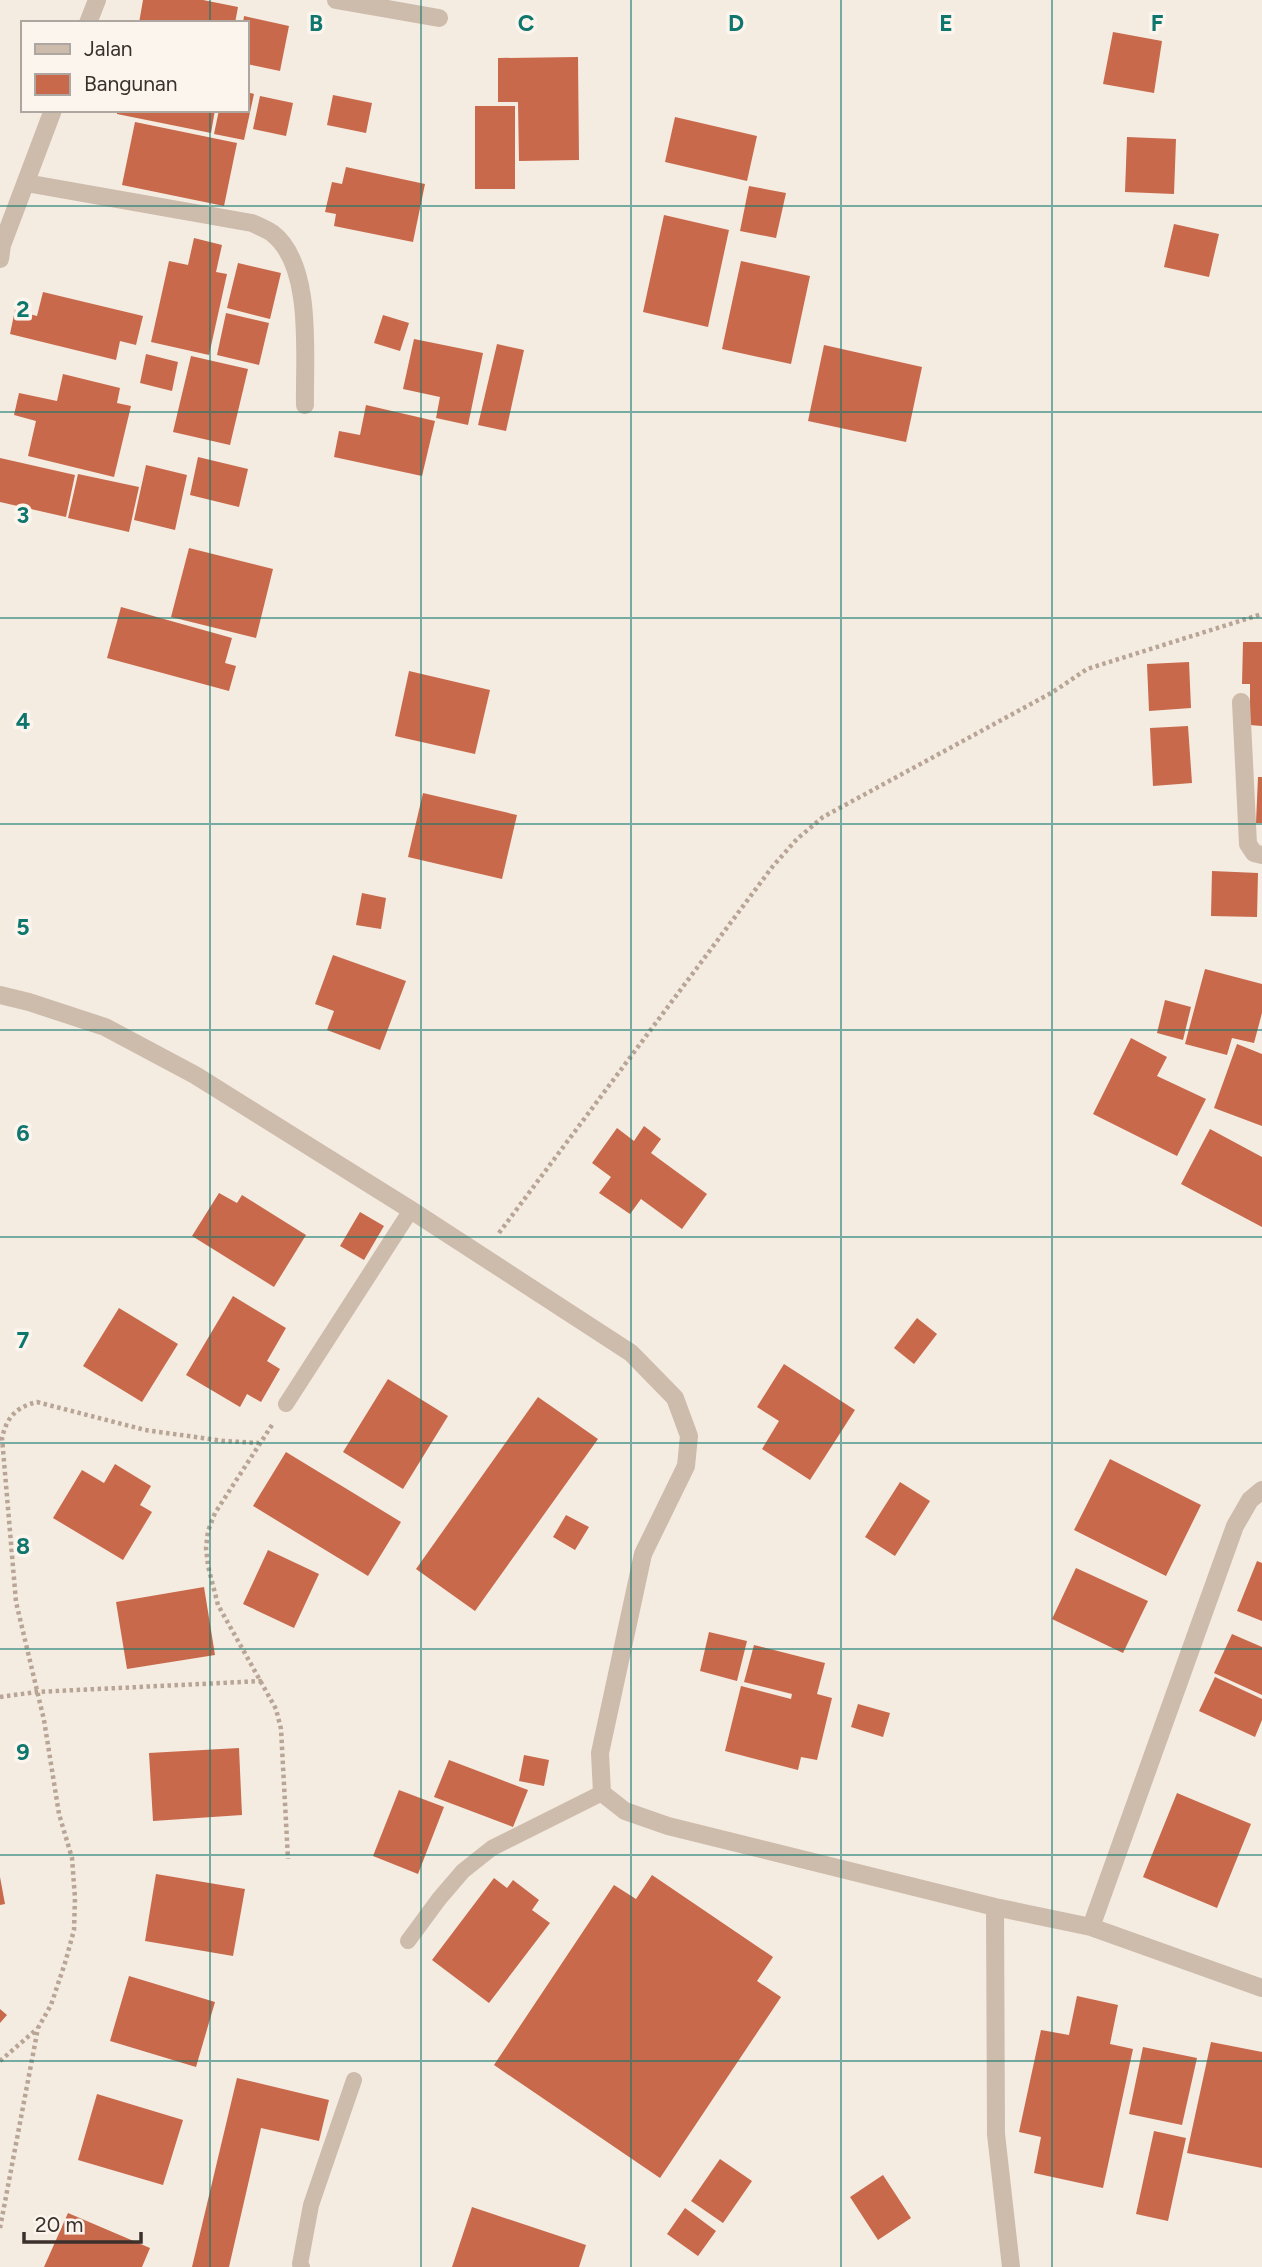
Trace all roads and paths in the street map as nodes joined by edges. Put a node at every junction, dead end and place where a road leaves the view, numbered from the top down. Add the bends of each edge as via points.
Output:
1 (97, 0) edge
2 (336, 0) edge
3 (439, 18) dead end
4 (89, 21) edge
5 (52, 112) edge
6 (26, 183) junction
7 (0, 259) edge
8 (305, 405) dead end
9 (1262, 614) edge
10 (1241, 702) dead end
11 (1262, 855) edge
12 (0, 995) edge
13 (411, 1210) junction
14 (481, 1256) junction
15 (286, 1404) joint
16 (259, 1443) junction
17 (1262, 1490) edge
18 (261, 1681) junction
19 (36, 1692) junction
20 (0, 1697) edge
21 (602, 1793) junction
22 (288, 1858) dead end
23 (995, 1907) junction
24 (1091, 1927) junction
25 (408, 1941) dead end
26 (1262, 1988) edge
27 (38, 2028) junction
28 (0, 2061) edge
29 (354, 2080) dead end
30 (0, 2228) edge
31 (302, 2267) edge
32 (1012, 2267) edge

1 - 4 street
2 - 3 street
5 - 6 street
6 - 7 street
6 - 8 street via 253,223 273,234 290,256 304,299
9 - 14 path via 1087,669 823,817 772,866
10 - 11 street via 1248,844
12 - 13 street via 105,1027 195,1075
13 - 14 street
13 - 15 lane
14 - 21 street via 631,1353 675,1398 689,1436 687,1466 643,1554 600,1754
15 - 16 path
16 - 18 path via 215,1513 206,1548 218,1605
16 - 19 path via 145,1430 37,1402 14,1412 2,1438 16,1602
17 - 24 street via 1250,1500 1235,1526
18 - 19 path
18 - 22 path via 281,1729
19 - 20 path
19 - 27 path via 72,1858 75,1898 74,1930 65,1963
21 - 23 street via 625,1811 668,1826
21 - 25 lane via 492,1848 463,1871
23 - 24 street
23 - 32 street via 996,2134
24 - 26 street
27 - 28 path
27 - 30 path
29 - 31 lane via 311,2206

